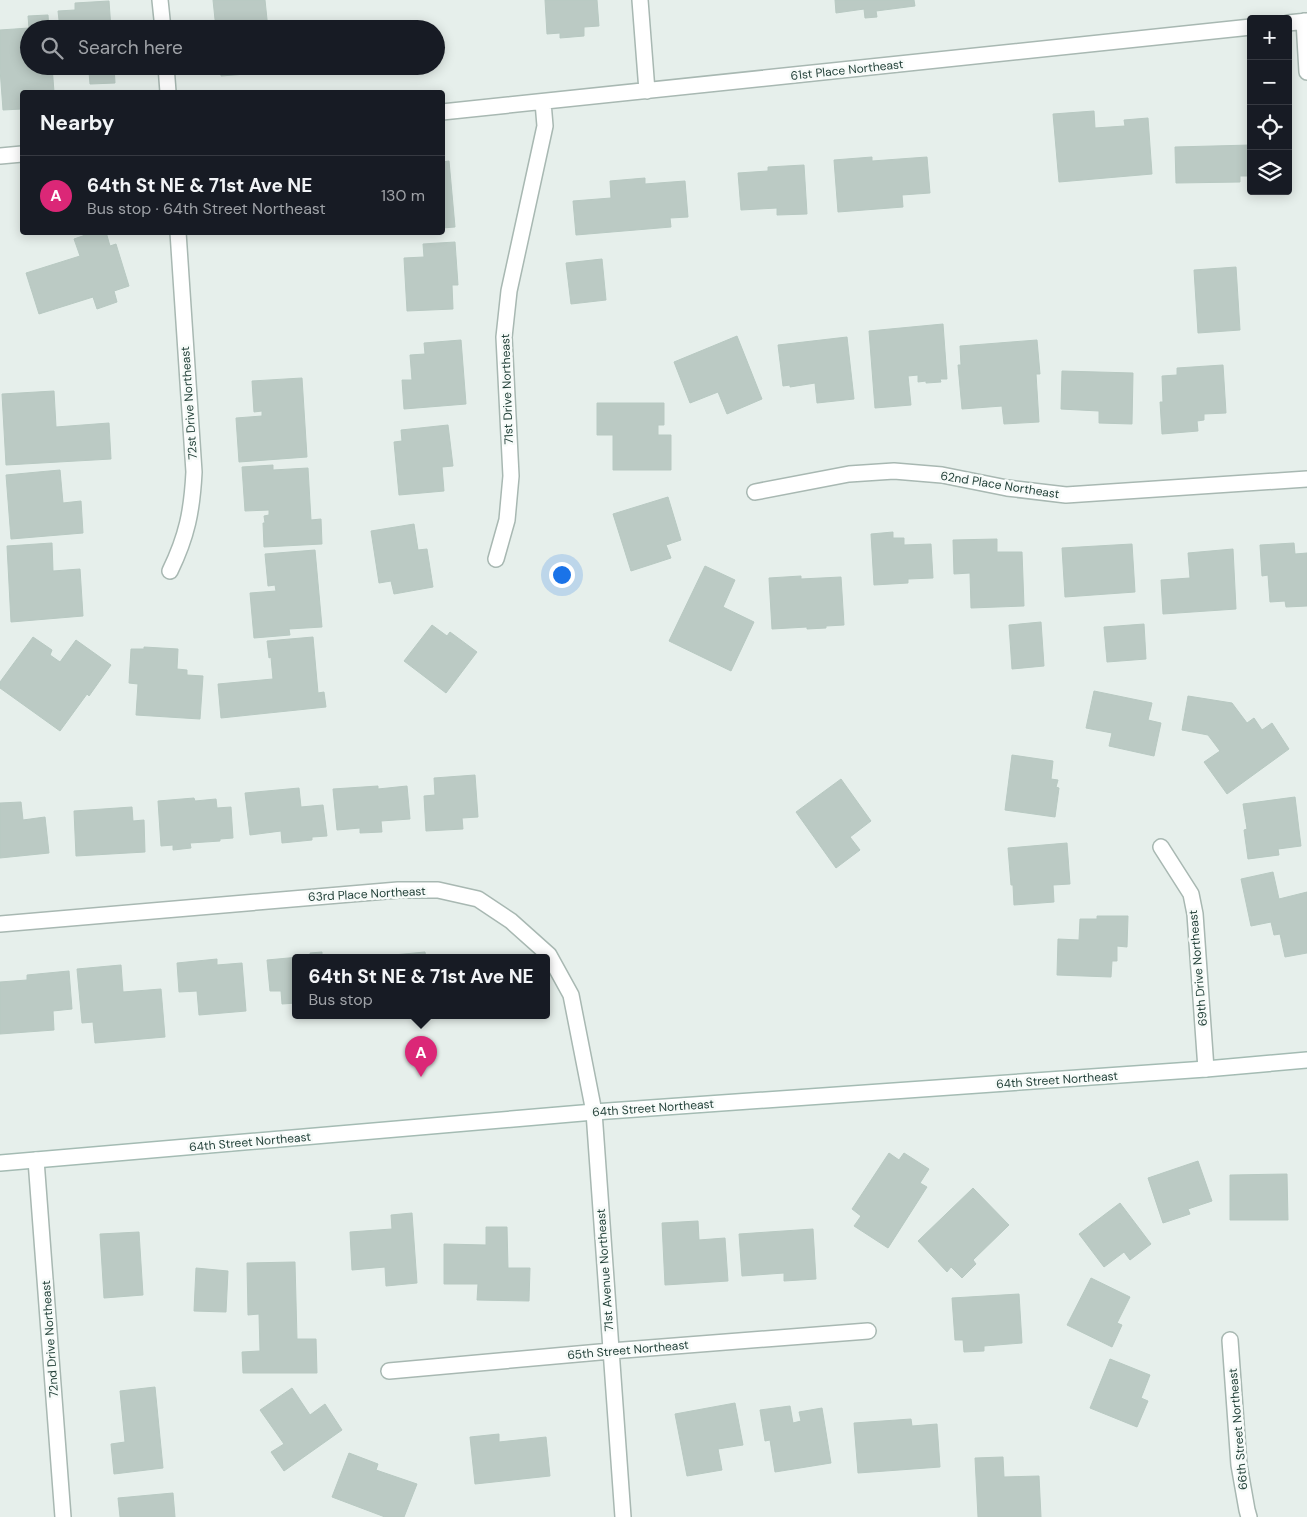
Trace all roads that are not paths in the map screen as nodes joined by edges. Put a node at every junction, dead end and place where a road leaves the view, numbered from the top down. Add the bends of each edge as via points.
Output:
1 (160, 0) edge
2 (640, 0) edge
3 (162, 20) edge
4 (1305, 21) edge
5 (1292, 23) edge
6 (1247, 27) edge
7 (1307, 72) edge
8 (167, 75) edge
9 (168, 90) edge
10 (647, 91) junction
11 (543, 102) junction
12 (445, 112) edge
13 (20, 154) edge
14 (0, 156) edge
15 (178, 235) edge
16 (1307, 479) edge
17 (755, 492) dead end
18 (496, 559) dead end
19 (170, 571) dead end
20 (1161, 847) dead end
21 (0, 924) edge
22 (548, 954) edge
23 (550, 957) edge
24 (1307, 1060) edge
25 (1206, 1069) junction
26 (594, 1112) junction
27 (36, 1160) junction
28 (0, 1163) edge
29 (868, 1331) dead end
30 (1230, 1340) dead end
31 (610, 1351) junction
32 (389, 1371) dead end
33 (63, 1517) edge
34 (623, 1517) edge
35 (1250, 1517) edge

1 - 3 street
2 - 10 street
4 - 5 street
4 - 7 street
6 - 10 street, 61st Place Northeast
8 - 9 street
10 - 11 street, 61st Place Northeast
11 - 12 street, 61st Place Northeast
11 - 18 street, 71st Drive Northeast via 545,126 509,292 504,337 511,476 507,520
13 - 14 street
15 - 19 street, 72st Drive Northeast via 194,472 192,502 183,544
16 - 17 street, 62nd Place Northeast via 1066,495 942,475 894,471 849,474
20 - 25 street, 69th Drive Northeast via 1191,894
21 - 22 street, 63rd Place Northeast via 398,890 438,890 478,899 511,921
23 - 26 street, 63rd Place Northeast via 571,995
24 - 25 street, 64th Street Northeast
25 - 26 street, 64th Street Northeast
26 - 27 street, 64th Street Northeast
26 - 31 street, 71st Avenue Northeast
27 - 28 street, 64th Street Northeast
27 - 33 street, 72nd Drive Northeast
29 - 31 street, 65th Street Northeast
30 - 35 street, 66th Street Northeast via 1239,1465
31 - 32 street, 65th Street Northeast
31 - 34 street, 71st Avenue Northeast

